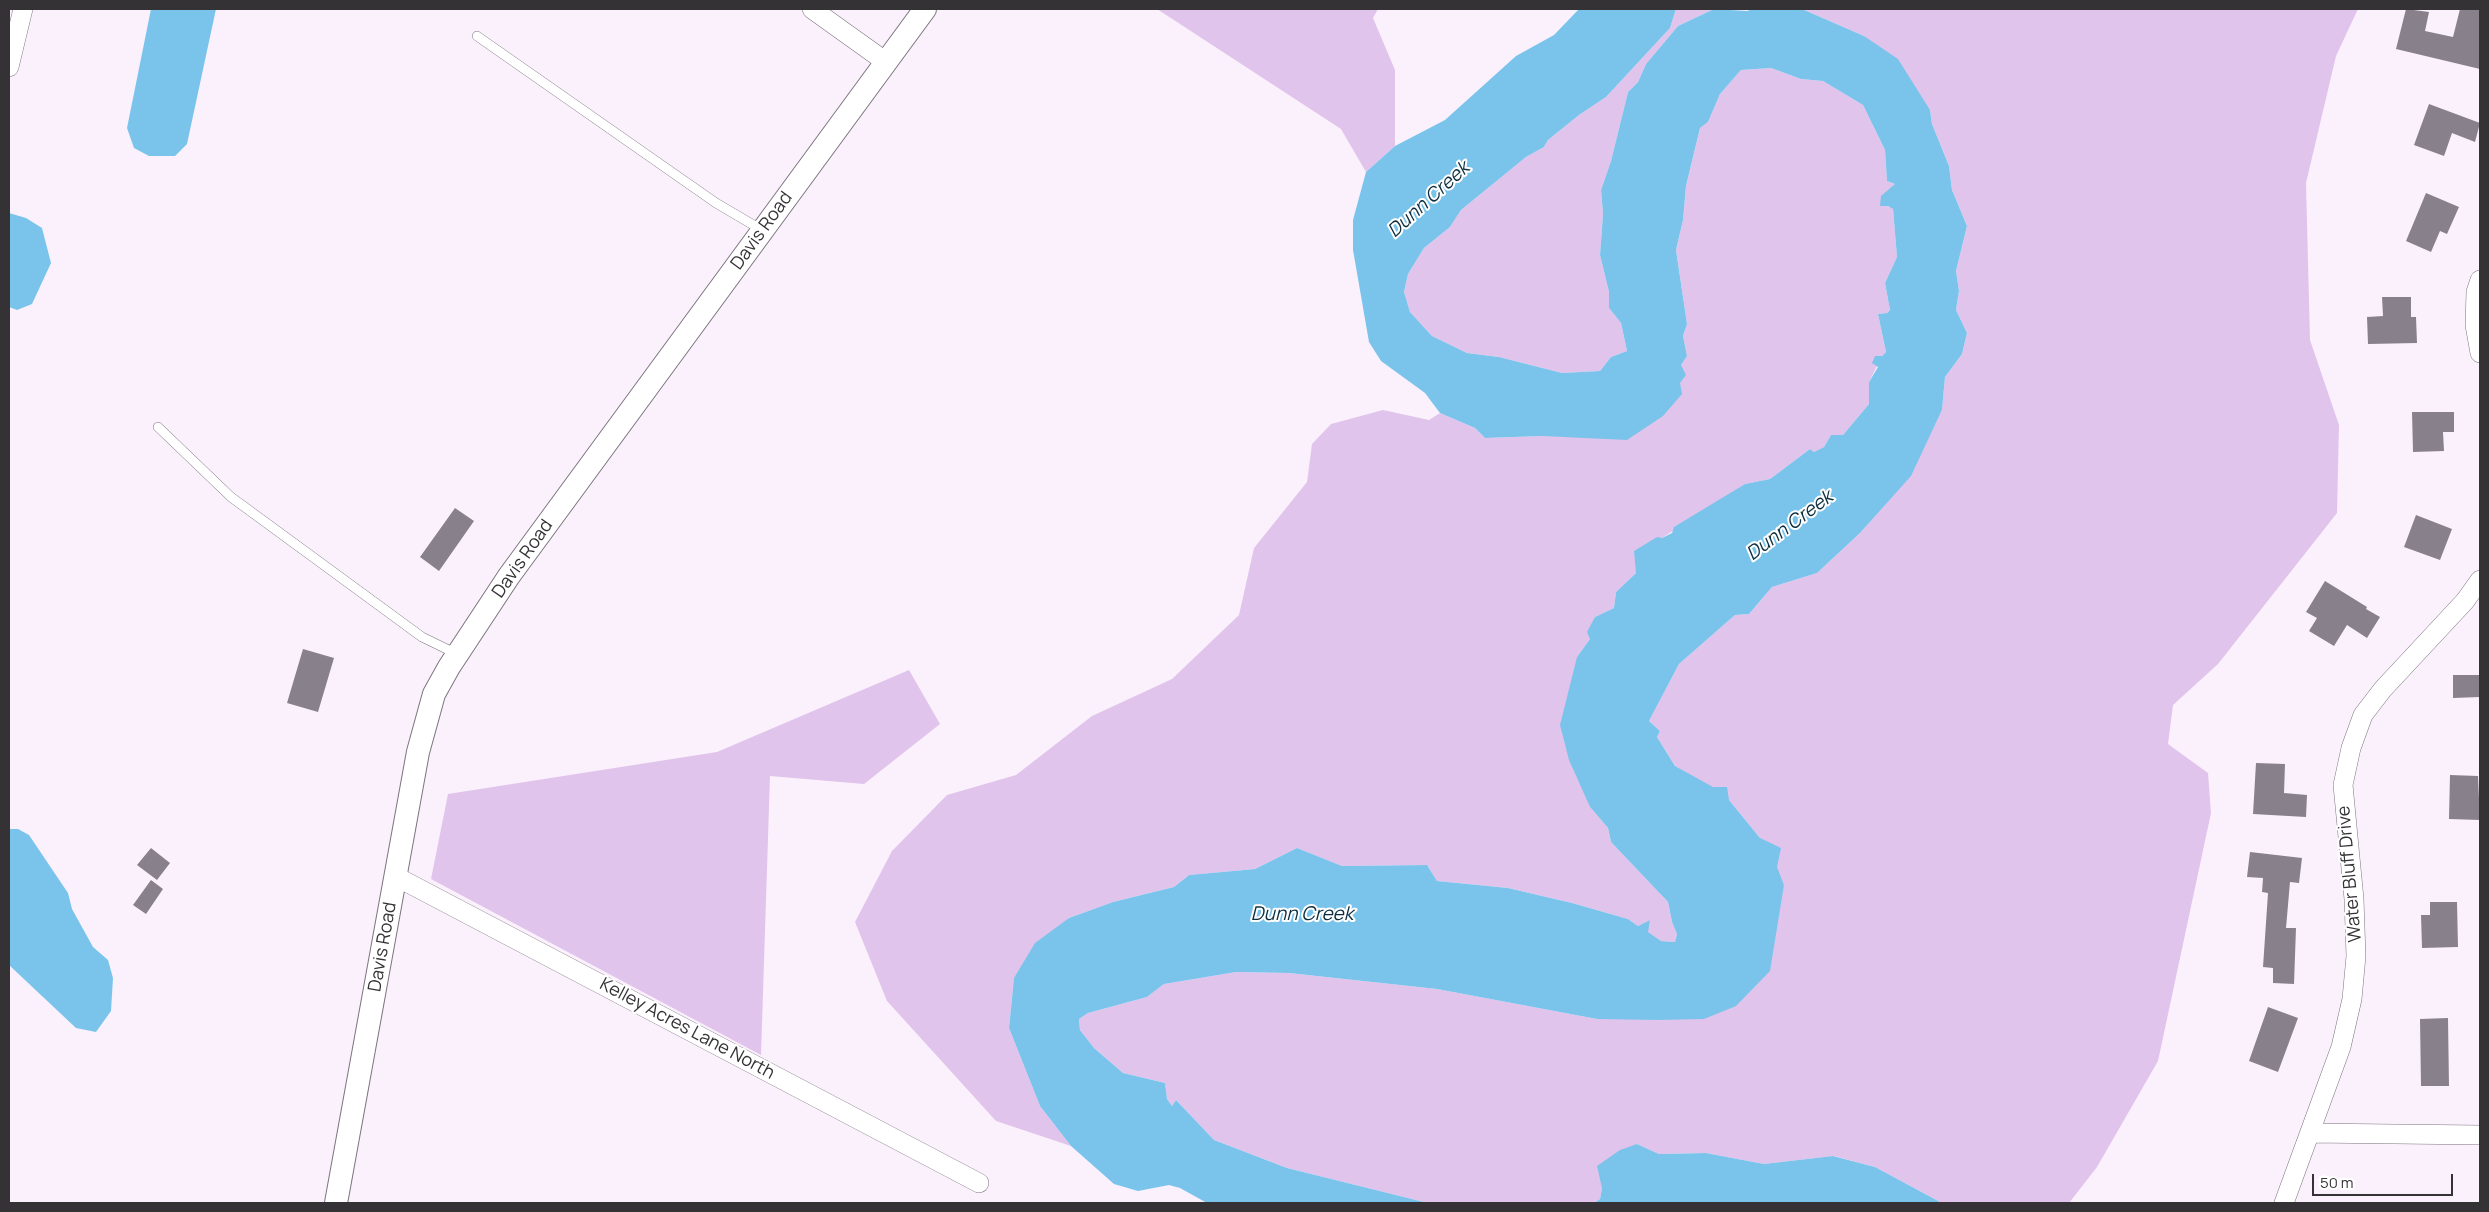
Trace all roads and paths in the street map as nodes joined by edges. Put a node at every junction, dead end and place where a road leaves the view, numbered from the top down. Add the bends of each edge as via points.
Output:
1 (23, 9) edge
2 (812, 9) edge
3 (924, 9) edge
4 (476, 36) dead end
5 (886, 62) junction
6 (9, 67) edge
7 (762, 230) junction
8 (2480, 280) edge
9 (2480, 353) edge
10 (158, 427) dead end
11 (2480, 580) edge
12 (457, 654) junction
13 (395, 876) junction
14 (2310, 1133) junction
15 (2480, 1135) edge
16 (979, 1183) dead end
17 (336, 1203) edge
18 (2284, 1203) edge

1 - 6 street
2 - 5 street
3 - 5 street, Davis Road
4 - 7 lane via 716,203
5 - 7 street, Davis Road
7 - 12 street, Davis Road via 509,576
8 - 9 street via 2474,325
10 - 12 lane via 231,497 422,637
11 - 14 street, Water Bluff Drive via 2466,601 2383,689 2363,715 2351,748 2343,785 2354,899 2356,956 2352,1000 2341,1047
12 - 13 street, Davis Road via 434,694 425,724
13 - 16 street, Kelley Acres Lane North
13 - 17 street, Davis Road
14 - 15 street
14 - 18 street, Water Bluff Drive

